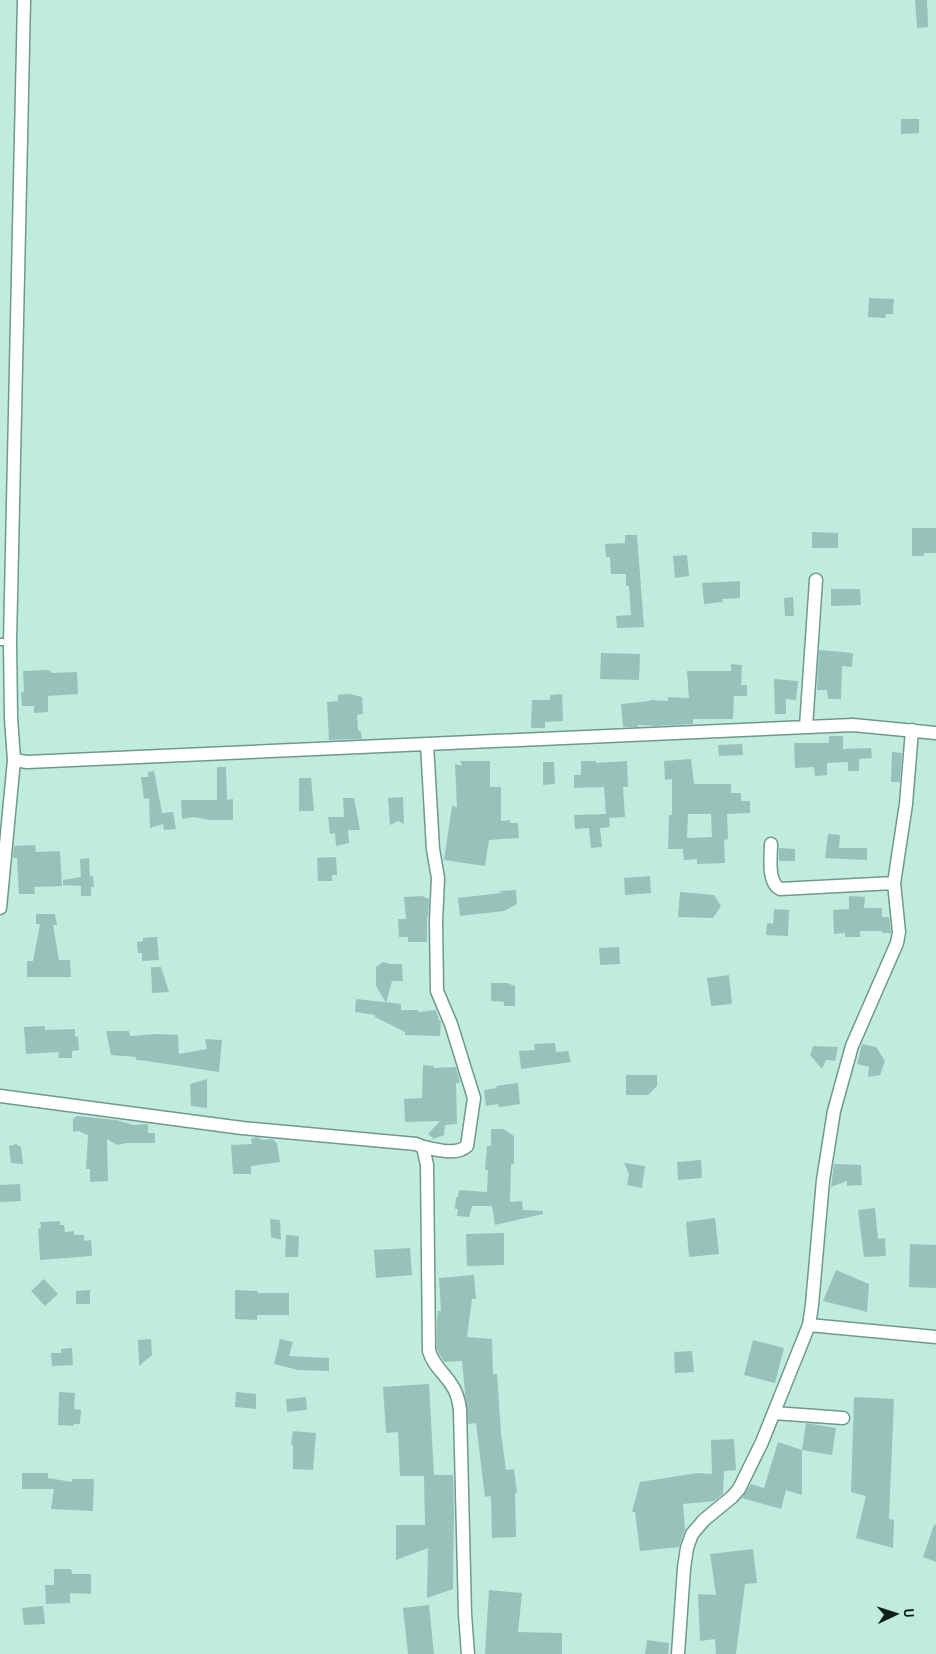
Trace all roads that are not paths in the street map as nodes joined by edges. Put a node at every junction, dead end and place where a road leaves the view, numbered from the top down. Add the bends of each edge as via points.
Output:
1 (24, 0) edge
2 (816, 580) dead end
3 (5, 642) edge
4 (806, 727) junction
5 (912, 730) junction
6 (936, 733) edge
7 (428, 744) junction
8 (14, 760) junction
9 (771, 844) dead end
10 (894, 883) junction
11 (0, 908) edge
12 (0, 1096) edge
13 (423, 1147) junction
14 (809, 1325) junction
15 (936, 1337) edge
16 (774, 1413) junction
17 (843, 1418) dead end
18 (468, 1654) edge
19 (678, 1654) edge

1 - 3 street
2 - 4 street
3 - 8 street
4 - 5 street via 853,725
4 - 7 street
5 - 6 street
5 - 10 street via 906,804
7 - 8 street via 27,762
7 - 13 street via 433,849 438,878 437,991 474,1098 467,1146 460,1151
8 - 11 street
9 - 10 street via 772,881 780,888
10 - 14 street via 899,932 897,943 852,1046 834,1111 823,1180
12 - 13 street via 242,1128
13 - 18 street via 427,1165 429,1351 435,1366 452,1385 460,1410
14 - 15 street
14 - 16 street
16 - 17 street
16 - 19 street via 738,1489 692,1534 684,1568

